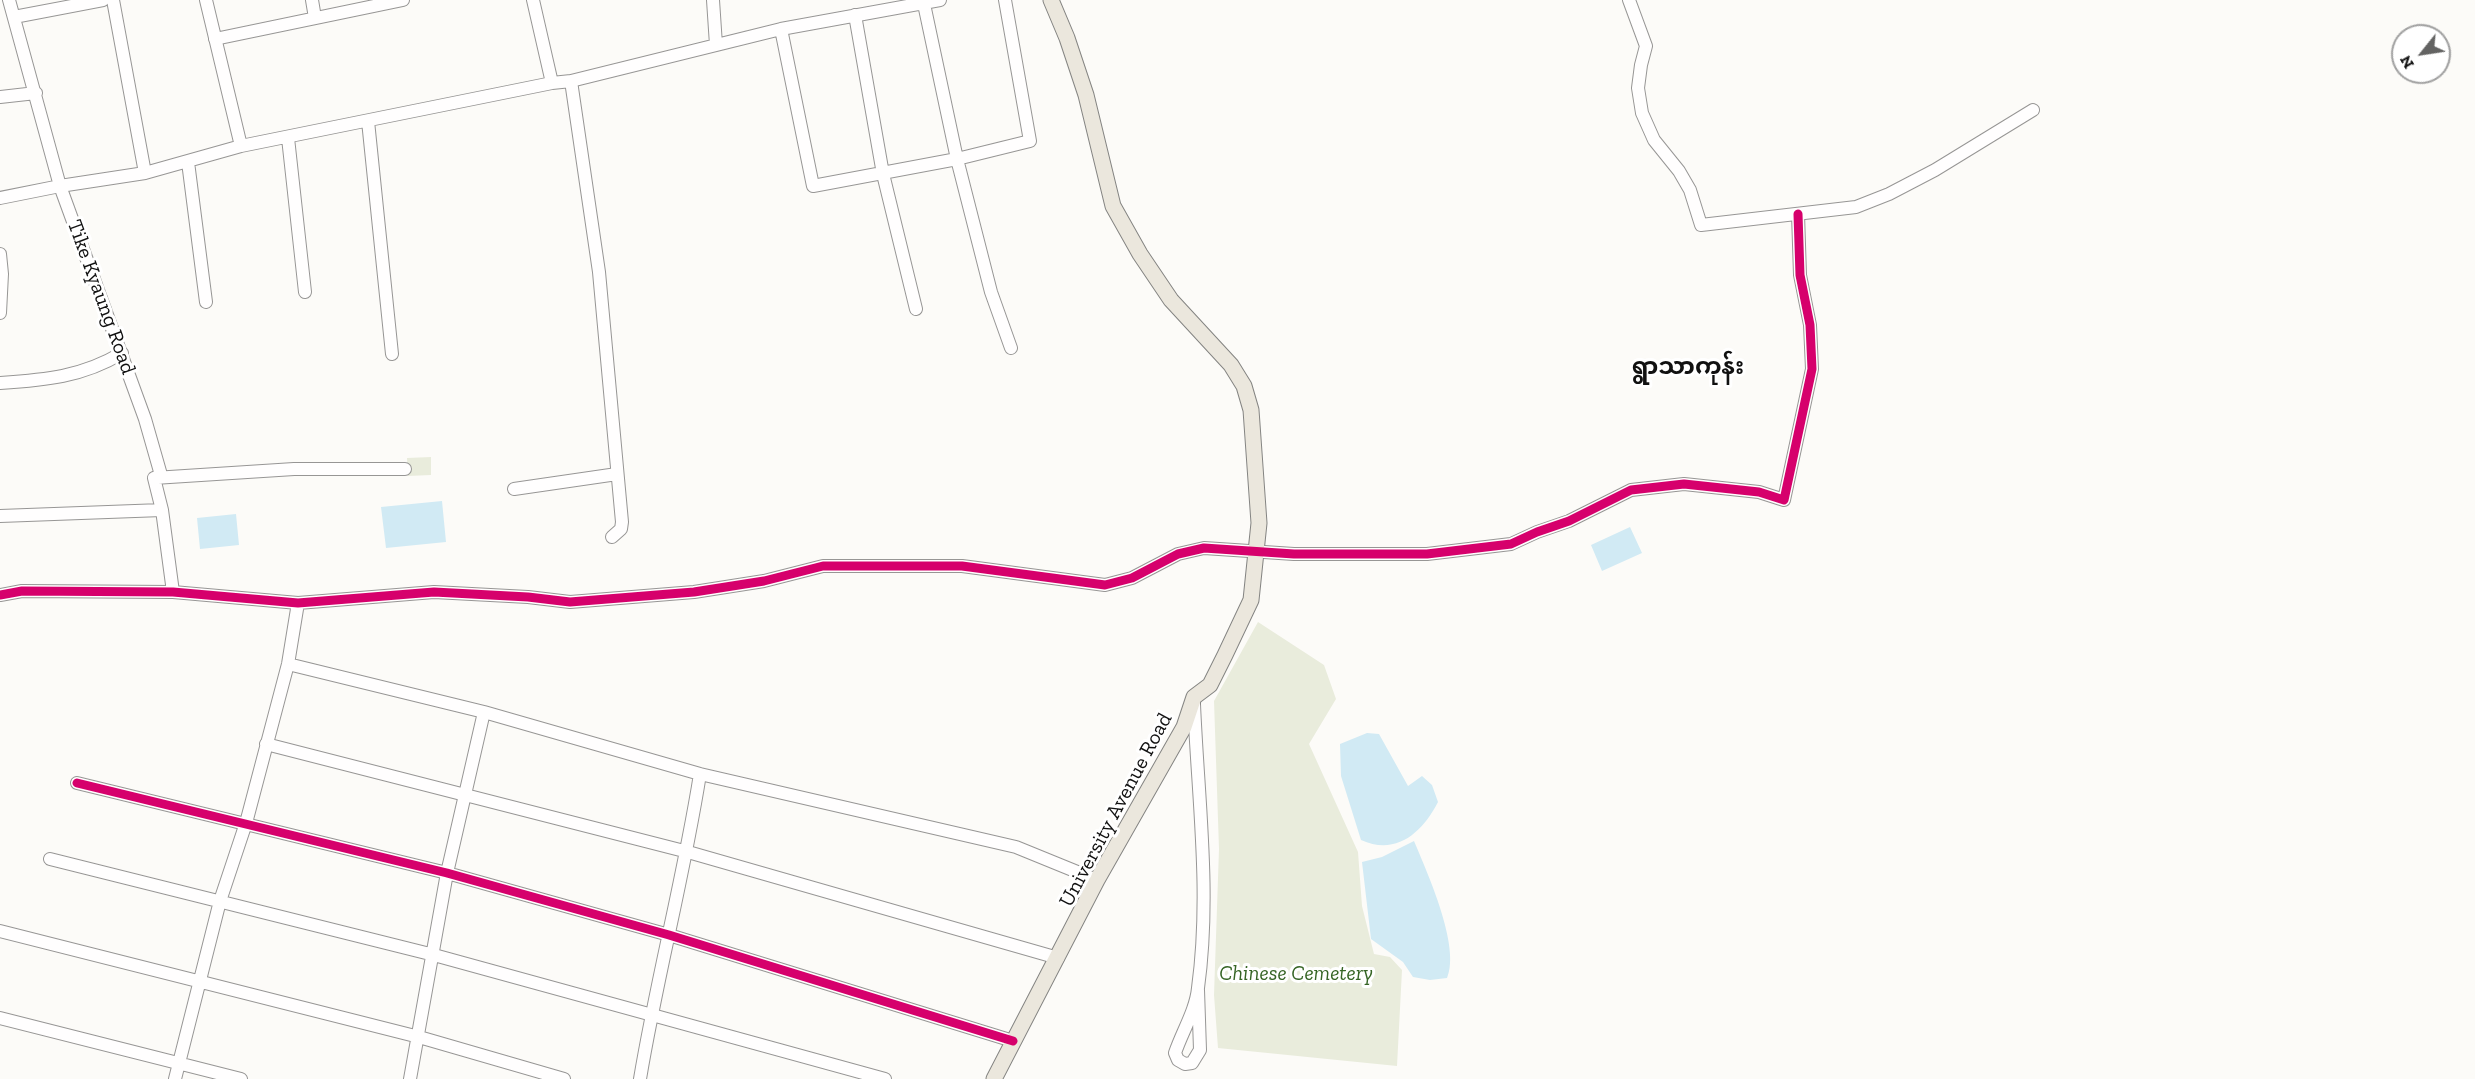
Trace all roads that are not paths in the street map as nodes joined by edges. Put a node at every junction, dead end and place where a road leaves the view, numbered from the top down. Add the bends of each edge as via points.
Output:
1 (9, 0) edge
2 (103, 0) edge
3 (113, 0) edge
4 (206, 0) edge
5 (312, 0) edge
6 (403, 0) edge
7 (532, 0) edge
8 (713, 0) edge
9 (940, 0) edge
10 (1005, 0) edge
11 (1051, 0) edge
12 (1629, 0) edge
13 (924, 4) junction
14 (855, 15) junction
15 (14, 17) junction
16 (315, 18) junction
17 (781, 29) junction
18 (215, 39) junction
19 (717, 45) junction
20 (571, 81) junction
21 (552, 83) junction
22 (36, 93) junction
23 (0, 97) edge
24 (2033, 110) dead end
25 (368, 121) junction
26 (288, 138) junction
27 (241, 146) junction
28 (957, 159) junction
29 (188, 162) junction
30 (145, 173) junction
31 (883, 174) junction
32 (60, 186) junction
33 (0, 198) edge
34 (1798, 214) junction
35 (0, 254) edge
36 (305, 292) dead end
37 (206, 302) dead end
38 (916, 309) dead end
39 (0, 312) edge
40 (1011, 348) dead end
41 (122, 353) junction
42 (392, 354) dead end
43 (0, 383) edge
44 (405, 469) dead end
45 (617, 474) junction
46 (154, 478) junction
47 (514, 489) dead end
48 (162, 510) junction
49 (0, 516) edge
50 (612, 537) dead end
51 (1257, 550) junction
52 (173, 592) junction
53 (0, 595) edge
54 (298, 603) junction
55 (288, 664) junction
56 (1194, 697) junction
57 (484, 712) junction
58 (266, 744) junction
59 (700, 774) junction
60 (77, 783) dead end
61 (463, 796) junction
62 (246, 823) junction
63 (687, 852) junction
64 (50, 859) dead end
65 (447, 873) junction
66 (1097, 880) junction
67 (220, 901) junction
68 (0, 931) edge
69 (669, 935) junction
70 (434, 955) junction
71 (1058, 958) junction
72 (201, 981) junction
73 (1198, 990) junction
74 (651, 1016) junction
75 (0, 1017) edge
76 (419, 1037) junction
77 (1013, 1041) junction
78 (179, 1063) junction
79 (176, 1079) edge
80 (242, 1079) edge
81 (410, 1079) edge
82 (564, 1079) edge
83 (640, 1079) edge
84 (885, 1079) edge
85 (994, 1079) edge

1 - 15 street, Tike Kyaung Road
2 - 15 street
3 - 30 street
4 - 18 street
5 - 16 street
6 - 16 street
7 - 21 street
8 - 19 street
9 - 13 street
10 - 28 street via 1030,141
11 - 51 main road, University Avenue Road via 1086,95 1113,206 1171,300 1231,365 1244,386 1251,410 1259,523
12 - 34 street via 1646,46 1638,88 1642,113 1654,140 1690,190 1701,225
13 - 14 street
13 - 28 street
14 - 17 street
14 - 31 street
15 - 22 street, Tike Kyaung Road
16 - 18 street
17 - 19 street
17 - 31 street via 813,186
18 - 27 street
19 - 20 street
20 - 21 street
20 - 45 street via 599,272
21 - 25 street
22 - 23 street
22 - 32 street, Tike Kyaung Road
24 - 34 street via 1889,194 1856,207
25 - 26 street
25 - 42 street
26 - 27 street
26 - 36 street
27 - 29 street
28 - 31 street
28 - 40 street via 991,292
29 - 30 street
29 - 37 street
30 - 32 street
31 - 38 street
32 - 33 street
32 - 41 street, Tike Kyaung Road
34 - 51 street via 1800,275 1810,325 1812,369 1784,500 1759,492 1684,484 1630,490 1569,521 1511,544 1427,554 1294,554
35 - 39 street
41 - 43 street via 99,367 50,379
41 - 46 street, Tike Kyaung Road via 160,475
44 - 46 street via 294,469
45 - 47 street
45 - 50 street via 622,522 621,529
46 - 48 street, Tike Kyaung Road
48 - 49 street
48 - 52 street, Tike Kyaung Road
51 - 54 street via 1204,548 1178,554 1132,578 1105,585 962,566 823,566 764,581 694,592 570,602 434,592
51 - 56 main road, University Avenue Road via 1251,600 1210,685
52 - 53 street via 22,591
52 - 54 street
54 - 55 street
55 - 57 street
55 - 58 street
56 - 66 main road, University Avenue Road via 1162,770
56 - 73 street via 1204,840
57 - 59 street
57 - 61 street
58 - 61 street
58 - 62 street
59 - 63 street
59 - 66 street via 1016,847
60 - 62 street
61 - 63 street
61 - 65 street
62 - 65 street
62 - 67 street
63 - 69 street
63 - 71 street
64 - 67 street
65 - 69 street
65 - 70 street
66 - 71 main road, University Avenue Road
67 - 70 street
67 - 72 street
68 - 72 street
69 - 74 street
69 - 77 street
70 - 74 street
70 - 76 street
71 - 77 main road, University Avenue Road
72 - 76 street
72 - 78 street
73 - 73 street via 1175,1053 1185,1064 1192,1063 1200,1050
74 - 83 street
74 - 84 street
75 - 78 street
76 - 81 street
76 - 82 street
77 - 85 main road, University Avenue Road
78 - 79 street
78 - 80 street

